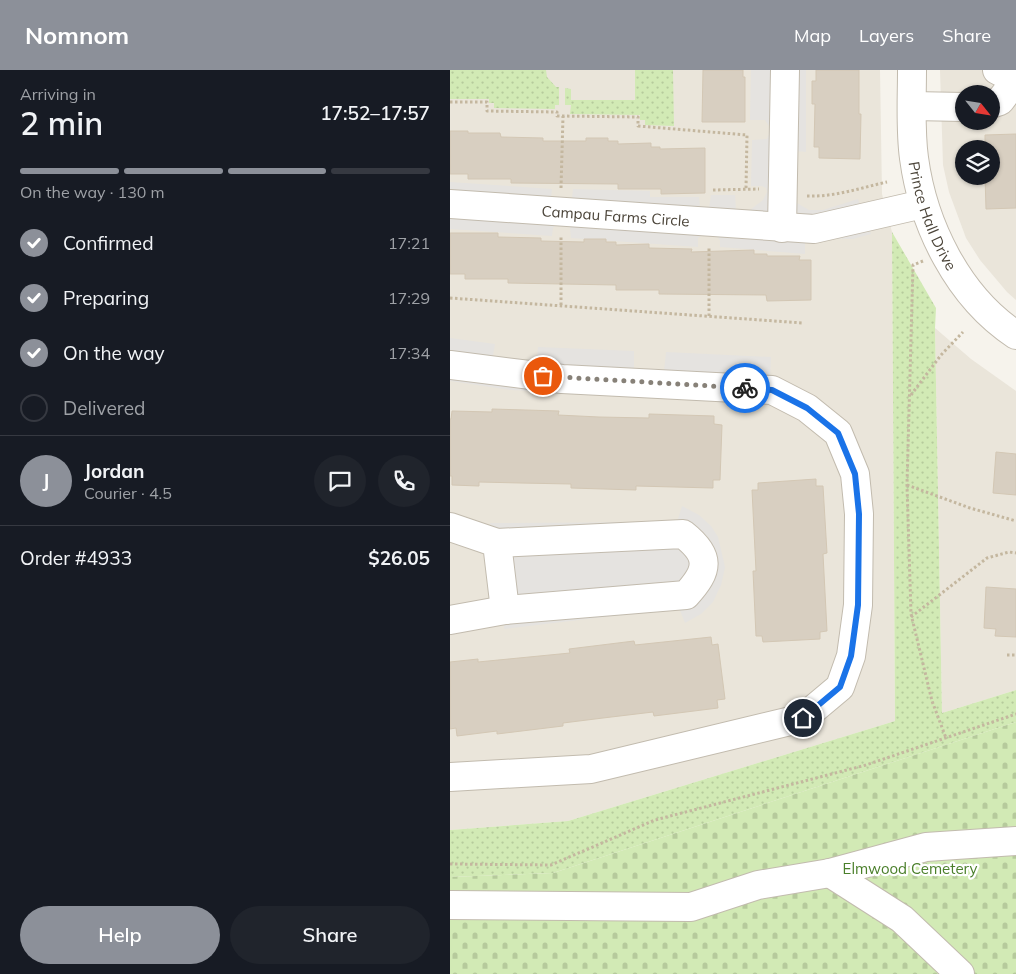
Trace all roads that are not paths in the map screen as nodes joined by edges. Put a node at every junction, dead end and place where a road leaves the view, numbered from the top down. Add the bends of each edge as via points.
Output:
1 (785, 70) edge
2 (912, 70) edge
3 (997, 70) edge
4 (1000, 101) edge
5 (912, 106) junction
6 (955, 107) edge
7 (450, 204) edge
8 (924, 204) junction
9 (782, 228) junction
10 (1016, 335) edge
11 (450, 365) edge
12 (450, 527) edge
13 (498, 543) junction
14 (505, 610) junction
15 (450, 620) edge
16 (450, 777) edge
17 (1016, 841) edge
18 (830, 873) junction
19 (450, 905) edge
20 (960, 974) edge

1 - 9 street
2 - 5 street, Prince Hall Drive
3 - 4 street via 1016,80
5 - 6 street
5 - 8 street, Prince Hall Drive via 913,156
7 - 9 street, Campau Farms Circle
8 - 9 street, Campau Farms Circle via 814,230
8 - 10 street, Prince Hall Drive via 943,252 956,272 992,316
11 - 16 street via 562,379 772,390 807,408 838,433 855,474 859,514 858,605 851,656 840,687 803,718 591,769
12 - 13 street
13 - 14 street
13 - 14 street via 683,534 704,556 705,568 686,595
14 - 15 street
17 - 18 street via 926,847
18 - 19 street via 758,885 691,906
18 - 20 street via 902,919

